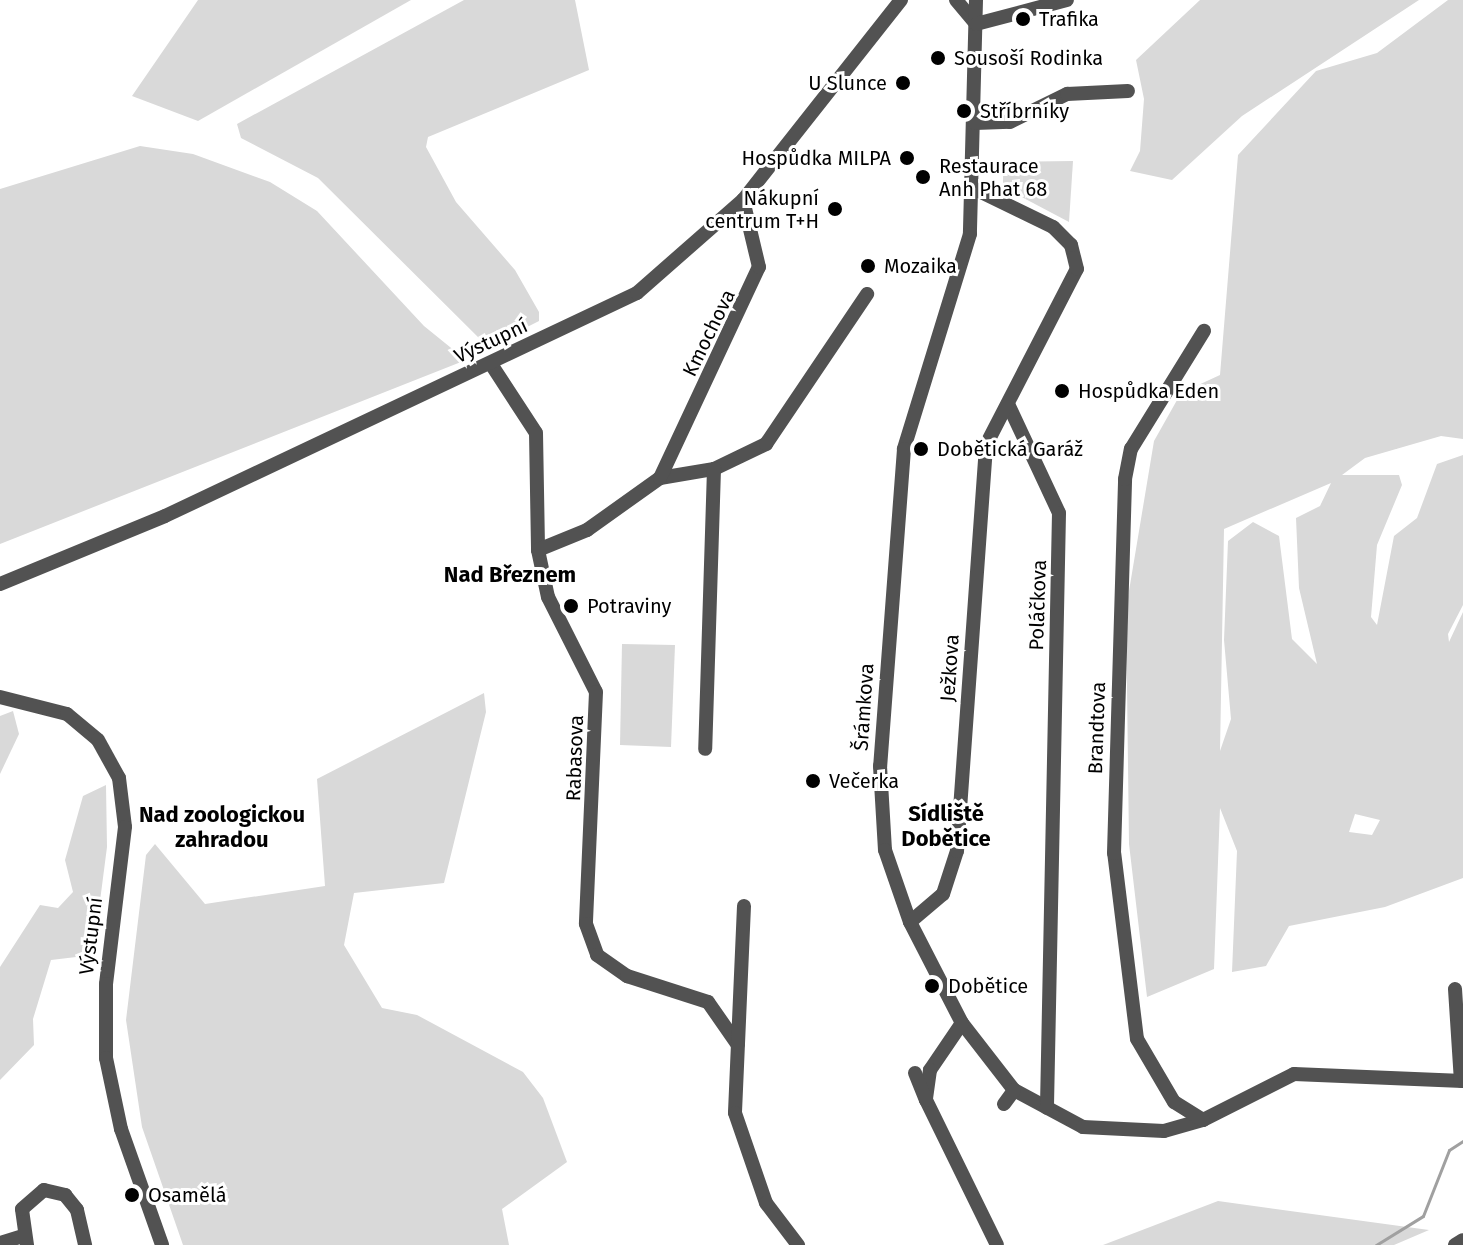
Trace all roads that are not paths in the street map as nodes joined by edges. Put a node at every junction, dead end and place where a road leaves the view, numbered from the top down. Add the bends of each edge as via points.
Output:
1 (901, 0) edge
2 (956, 0) edge
3 (976, 0) edge
4 (1067, 0) edge
5 (976, 24) junction
6 (1128, 91) dead end
7 (975, 123) junction
8 (975, 189) junction
9 (743, 200) junction
10 (867, 294) dead end
11 (1204, 331) dead end
12 (491, 364) junction
13 (1008, 404) junction
14 (714, 469) junction
15 (660, 478) junction
16 (538, 550) junction
17 (0, 584) edge
18 (0, 697) edge
19 (705, 749) dead end
20 (744, 906) dead end
21 (910, 922) junction
22 (1455, 989) dead end
23 (962, 1023) junction
24 (738, 1045) junction
25 (915, 1073) dead end
26 (1462, 1081) edge
27 (1014, 1090) junction
28 (926, 1100) junction
29 (1004, 1104) dead end
30 (1047, 1108) junction
31 (1203, 1120) junction
32 (25, 1240) edge
33 (1463, 1240) edge
34 (0, 1243) edge
35 (997, 1244) edge
36 (85, 1245) edge
37 (162, 1245) edge
38 (798, 1245) edge
39 (1455, 1245) edge

1 - 9 street, Výstupní
2 - 5 street
3 - 5 street, Šrámkova
4 - 5 street
5 - 7 street, Šrámkova
6 - 7 street via 1067,94 1010,122
7 - 8 street, Šrámkova
8 - 13 street via 1053,227 1071,245 1077,269
8 - 21 street, Šrámkova via 970,234 914,400 903,465 880,818
9 - 12 street, Výstupní via 637,293
9 - 15 street, Kmochova via 759,267
10 - 14 street, Kmochova via 766,444
11 - 31 street, Brandtova via 1131,449 1125,479 1114,853 1137,1039 1174,1102
12 - 16 street, Rabasova via 536,433
12 - 17 street, Výstupní via 70,559
13 - 21 street, Ježkova via 986,445 957,851 943,894
13 - 30 street, Poláčkova via 1059,513
14 - 15 street, Kmochova
14 - 19 street
15 - 16 street, Kmochova via 587,530
16 - 24 street, Rabasova via 548,597 596,692 586,924 597,955 627,976 708,1002
18 - 37 street, Výstupní via 67,714 98,740 119,778 125,827 106,984 106,1058 116,1115
20 - 24 street
21 - 23 street, Šrámkova
22 - 26 street
23 - 27 street, Šrámkova
23 - 28 street via 930,1070
24 - 38 street via 735,1113 747,1161 766,1203
25 - 28 street
26 - 31 street, Šrámkova via 1294,1074
27 - 29 street
27 - 30 street, Šrámkova
28 - 35 street
30 - 31 street, Šrámkova via 1083,1127 1118,1133
32 - 34 street
32 - 36 street via 22,1209 44,1190 65,1195 77,1210
33 - 39 street

